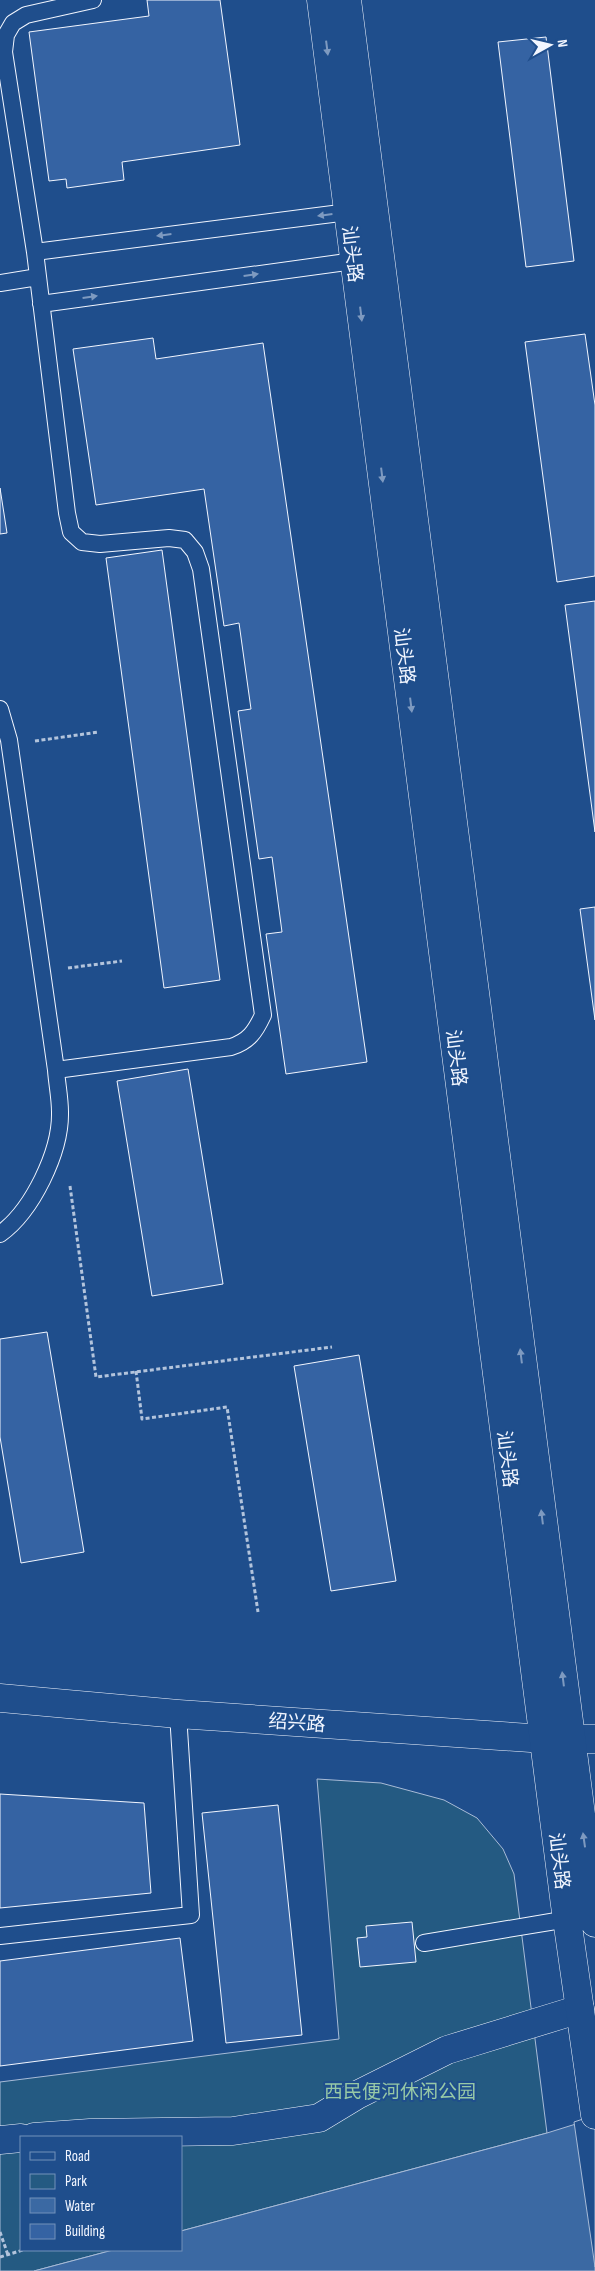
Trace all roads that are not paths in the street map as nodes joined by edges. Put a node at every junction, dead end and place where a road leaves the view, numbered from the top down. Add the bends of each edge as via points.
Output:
1 (93, 0) edge
2 (321, 0) edge
3 (347, 0) edge
4 (361, 210) junction
5 (35, 252) junction
6 (367, 259) junction
7 (38, 277) junction
8 (0, 283) edge
9 (41, 304) junction
10 (0, 709) edge
11 (56, 1070) junction
12 (0, 1234) edge
13 (0, 1698) edge
14 (178, 1714) junction
15 (570, 1740) edge
16 (594, 1918) edge
17 (567, 1919) junction
18 (0, 1936) edge
19 (424, 1943) dead end
20 (580, 2009) junction
21 (595, 2115) edge
22 (45, 2136) edge
23 (20, 2138) edge
24 (0, 2140) edge

1 - 5 lane via 26,15 14,23 6,35 4,52
2 -> 4 street, 汕头路
3 - 4 street, 汕头路
4 -> 5 lane
4 - 6 street, 汕头路
5 - 7 lane
9 -> 6 lane
6 - 15 street, 汕头路
7 - 8 lane
7 - 9 lane
9 - 11 lane via 71,532 82,542 100,544 169,538 185,540 195,552 201,570 263,1015 256,1031 245,1042 231,1047
10 - 11 lane via 10,745
11 - 12 lane via 60,1114 53,1152 28,1205
13 - 14 street, 绍兴路
14 - 15 street, 绍兴路
14 - 18 lane via 191,1915
16 -> 15 street, 汕头路
15 - 17 street, 汕头路
16 - 17 lane
17 - 19 lane
17 - 20 street, 汕头路
20 - 21 street, 汕头路
20 - 22 street via 447,2050 319,2118 233,2130 90,2132
23 - 24 street

